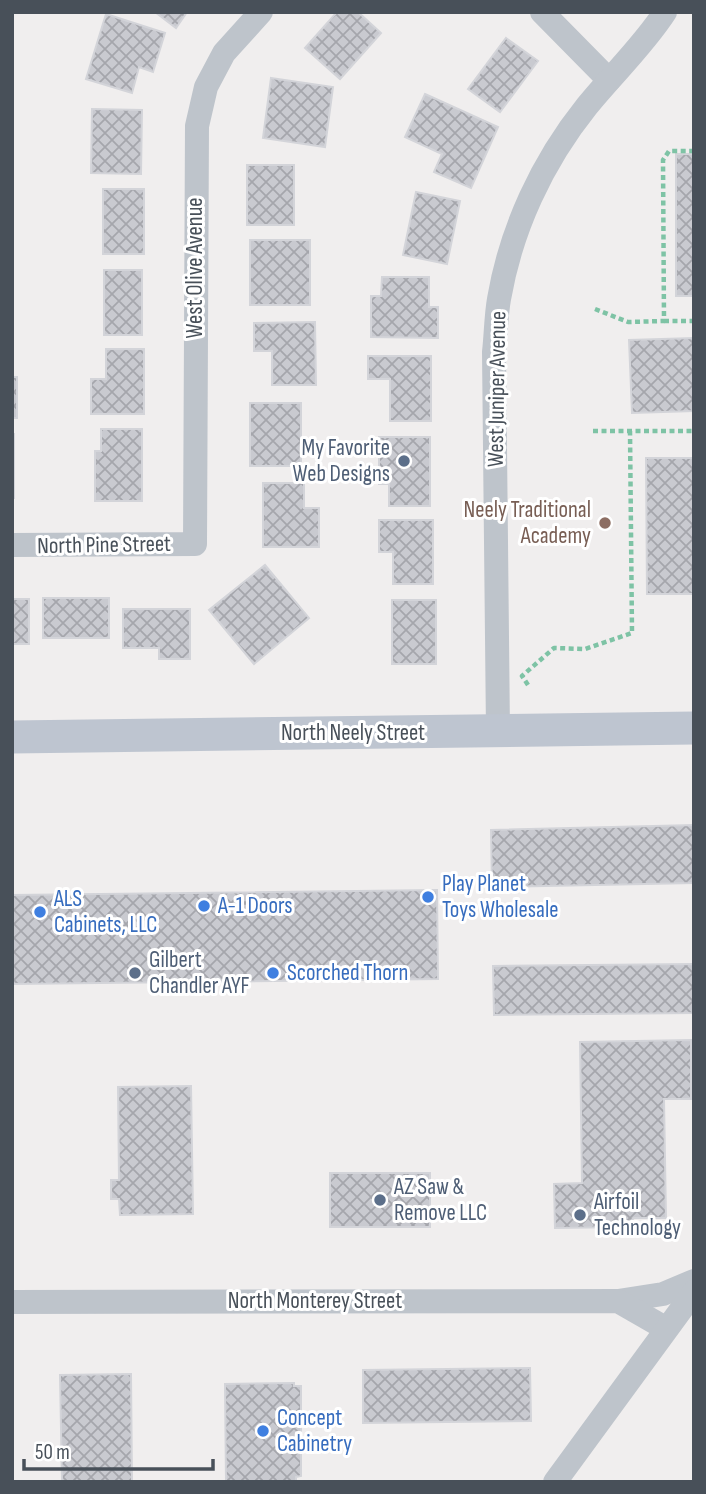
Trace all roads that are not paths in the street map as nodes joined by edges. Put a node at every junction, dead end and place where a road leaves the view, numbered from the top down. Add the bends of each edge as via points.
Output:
1 (261, 12) edge
2 (542, 12) edge
3 (666, 12) edge
4 (609, 80) junction
5 (195, 544) joint
6 (12, 545) edge
7 (694, 728) edge
8 (498, 732) junction
9 (12, 737) edge
10 (694, 1281) edge
11 (694, 1292) edge
12 (618, 1301) junction
13 (12, 1302) edge
14 (665, 1328) junction
15 (555, 1482) edge

1 - 5 street, West Olive Avenue via 224,53 206,87 197,126
2 - 4 street
3 - 4 street, West Juniper Avenue
4 - 8 street, West Juniper Avenue via 585,108 533,191 510,250 498,300 494,352
5 - 6 street, North Pine Street
7 - 8 street, North Neely Street
8 - 9 street, North Neely Street
10 - 12 street, North Monterey Street via 663,1294
11 - 14 street
12 - 13 street, North Monterey Street
12 - 14 street, North Monterey Street
14 - 15 street

